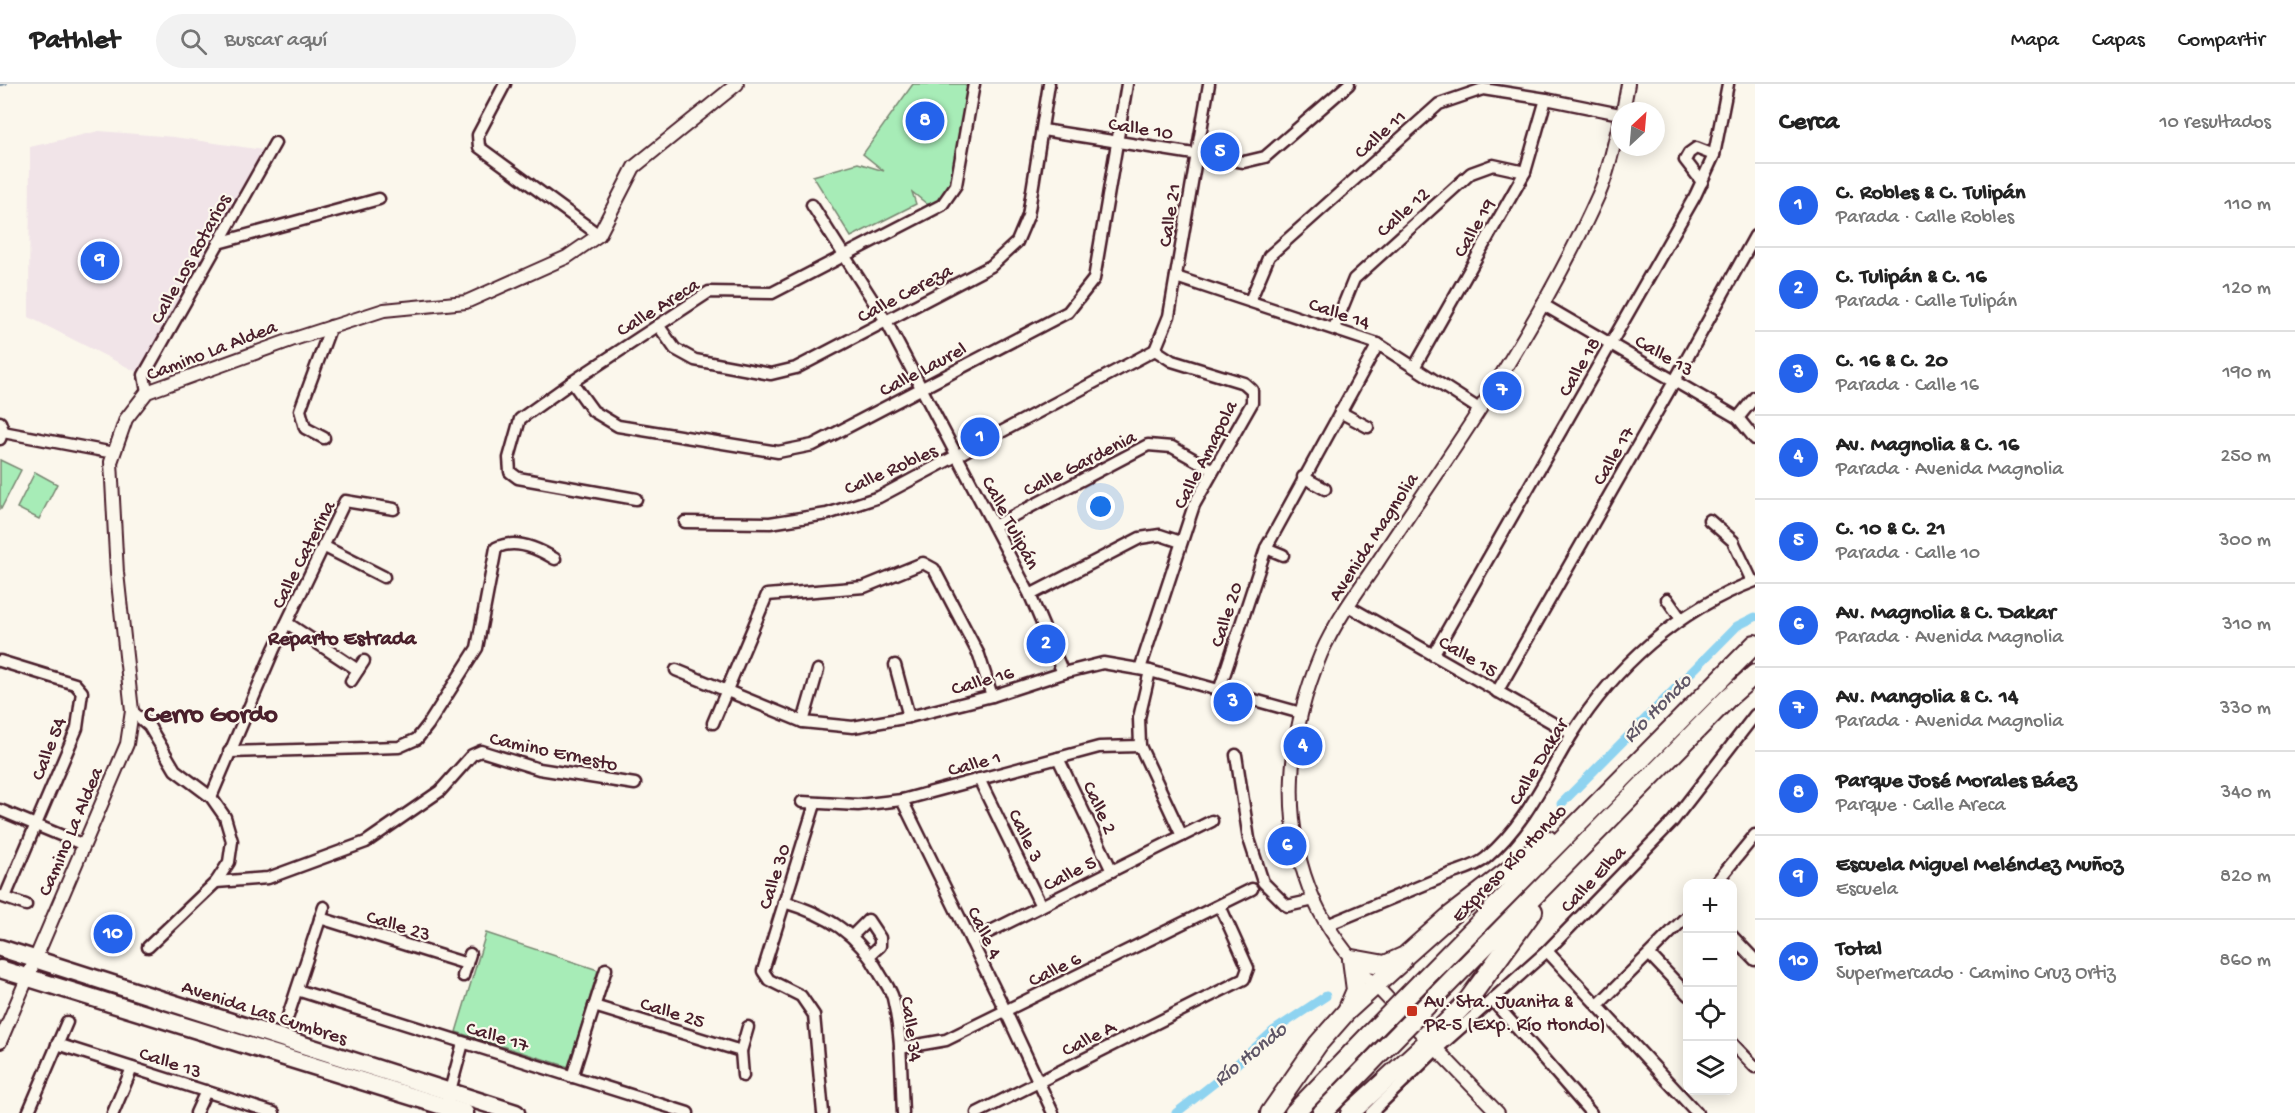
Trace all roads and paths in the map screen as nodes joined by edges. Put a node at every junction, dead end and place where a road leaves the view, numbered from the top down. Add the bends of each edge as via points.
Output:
1 (505, 84) edge
2 (737, 84) edge
3 (974, 84) edge
4 (1049, 84) edge
5 (1127, 84) edge
6 (1209, 84) edge
7 (1349, 84) edge
8 (1628, 84) edge
9 (1728, 84) edge
10 (1546, 99) junction
11 (1624, 102) edge
12 (1611, 110) edge
13 (1043, 130) junction
14 (1118, 142) junction
15 (275, 143) dead end
16 (1611, 152) edge
17 (1196, 155) junction
18 (1714, 155) junction
19 (1526, 172) junction
20 (1702, 182) junction
21 (380, 199) dead end
22 (812, 205) dead end
23 (599, 235) junction
24 (1755, 236) edge
25 (218, 243) junction
26 (845, 256) junction
27 (1176, 277) junction
28 (1250, 301) junction
29 (1542, 304) junction
30 (886, 321) junction
31 (658, 325) junction
32 (331, 326) junction
33 (1334, 328) junction
34 (1378, 344) junction
35 (1611, 344) junction
36 (1155, 350) junction
37 (1415, 366) junction
38 (1675, 380) junction
39 (572, 382) junction
40 (922, 389) junction
41 (147, 392) junction
42 (1755, 398) edge
43 (1479, 409) junction
44 (1340, 412) junction
45 (1738, 418) junction
46 (1368, 427) dead end
47 (1, 431) edge
48 (324, 438) dead end
49 (1755, 439) edge
50 (114, 453) junction
51 (958, 456) junction
52 (1213, 470) junction
53 (1303, 477) junction
54 (1325, 489) dead end
55 (636, 499) dead end
56 (394, 509) dead end
57 (1709, 520) dead end
58 (685, 522) dead end
59 (994, 526) junction
60 (1182, 542) junction
61 (323, 546) junction
62 (1266, 548) junction
63 (1283, 555) dead end
64 (555, 559) dead end
65 (384, 577) dead end
66 (1754, 581) edge
67 (1030, 595) junction
68 (1667, 599) dead end
69 (1348, 606) junction
70 (1681, 619) junction
71 (287, 623) junction
72 (1753, 647) edge
73 (1433, 655) junction
74 (0, 661) edge
75 (895, 665) dead end
76 (676, 670) dead end
77 (818, 670) dead end
78 (1145, 670) junction
79 (1063, 673) junction
80 (1755, 674) edge
81 (351, 681) dead end
82 (726, 690) junction
83 (1219, 691) junction
84 (1497, 692) junction
85 (992, 696) junction
86 (132, 711) junction
87 (1301, 713) junction
88 (1755, 715) edge
89 (909, 717) junction
90 (803, 722) junction
91 (713, 723) dead end
92 (1572, 734) junction
93 (1140, 746) junction
94 (229, 752) junction
95 (1236, 755) dead end
96 (1058, 758) junction
97 (979, 779) junction
98 (635, 784) dead end
99 (211, 797) junction
100 (902, 800) junction
101 (802, 802) dead end
102 (815, 804) junction
103 (0, 810) edge
104 (1212, 821) dead end
105 (36, 825) junction
106 (1569, 832) junction
107 (1755, 835) edge
108 (1182, 836) junction
109 (84, 845) junction
110 (1112, 871) junction
111 (1552, 878) junction
112 (1719, 879) edge
113 (216, 882) junction
114 (1252, 889) dead end
115 (2, 897) edge
116 (1314, 900) junction
117 (784, 902) junction
118 (26, 905) dead end
119 (1041, 906) junction
120 (1220, 906) junction
121 (1683, 920) edge
122 (1328, 925) junction
123 (852, 936) junction
124 (971, 941) junction
125 (1737, 941) edge
126 (148, 947) dead end
127 (0, 948) edge
128 (1546, 951) junction
129 (870, 955) junction
130 (1650, 955) junction
131 (1405, 956) junction
132 (1754, 956) edge
133 (1352, 959) junction
134 (36, 960) junction
135 (0, 969) edge
136 (606, 969) dead end
137 (463, 976) dead end
138 (29, 978) junction
139 (1376, 986) junction
140 (297, 990) junction
141 (1683, 990) edge
142 (1493, 1001) junction
143 (594, 1006) junction
144 (1597, 1006) junction
145 (1347, 1011) junction
146 (1006, 1012) junction
147 (288, 1016) dead end
148 (67, 1022) dead end
149 (748, 1027) dead end
150 (0, 1042) edge
151 (463, 1043) junction
152 (57, 1044) junction
153 (1433, 1045) junction
154 (900, 1048) junction
155 (1737, 1048) edge
156 (741, 1051) junction
157 (1755, 1067) edge
158 (132, 1068) junction
159 (327, 1070) junction
160 (743, 1076) dead end
161 (573, 1077) junction
162 (1039, 1082) junction
163 (206, 1091) junction
164 (446, 1104) edge
165 (1378, 1110) edge
166 (28, 1113) edge
167 (113, 1113) edge
168 (196, 1113) edge
169 (274, 1113) edge
170 (426, 1113) edge
171 (465, 1113) edge
172 (516, 1113) edge
173 (688, 1113) edge
174 (823, 1113) edge
175 (903, 1113) edge
176 (977, 1113) edge
177 (1053, 1113) edge
178 (1270, 1113) edge
179 (1294, 1113) edge
180 (1322, 1113) edge
181 (1350, 1113) edge
182 (1498, 1113) edge
183 (1592, 1113) edge
184 (1697, 1113) edge

1 - 23 street via 478,135 479,147
2 - 23 street, Camino La Aldea via 634,167
3 - 26 street, Calle Areca via 956,185 942,205
4 - 13 street, Calle Cereza
5 - 14 street, Calle Laurel
6 - 17 street, Calle 21
7 - 17 street, Calle 10 via 1265,158 1244,162
8 - 11 street
9 - 18 street, Calle 18
10 - 12 street, Calle 11
10 - 19 street, Calle 19
10 - 28 street, Calle 11 via 1483,89 1439,104 1269,256
13 - 14 street, Calle 10
13 - 30 street, Calle Cereza via 1028,216 1017,242 991,266
14 - 17 street, Calle 10
14 - 40 street, Calle Laurel via 1094,279 1068,312
15 - 25 street, Calle Los Rotarios
16 - 29 street, Avenida Magnolia via 1599,194
17 - 27 street, Calle 21
18 - 20 street, Calle 18
18 - 20 street via 1696,148 1685,160
19 - 33 street, Calle 12 via 1493,165 1472,173 1354,279
19 - 37 street, Calle 19
20 - 35 street, Calle 18
21 - 25 street
22 - 26 street, Calle Tulipán
23 - 32 street, Camino La Aldea via 567,257 466,302 384,310
24 - 38 street, Calle 17
25 - 41 street, Calle Los Rotarios via 144,375
26 - 30 street, Calle Tulipán
26 - 31 street, Calle Areca via 772,293 709,292
27 - 28 street, Calle 14
27 - 36 street, Calle 21 via 1169,316
28 - 33 street, Calle 14
29 - 35 street, Calle 13
29 - 43 street, Avenida Magnolia
30 - 31 street, Calle Cereza via 796,368 771,374 694,360 675,349
30 - 40 street, Calle Tulipán
31 - 39 street, Calle Areca
32 - 41 street, Camino La Aldea
32 - 48 street via 300,410 305,428
33 - 34 street, Calle 14
34 - 37 street, Calle 14
34 - 44 street, Calle 20
35 - 38 street, Calle 13
35 - 73 street, Calle 18
36 - 51 street, Calle Robles
36 - 52 street, Calle Amapola via 1172,361 1244,383 1252,390 1252,403
37 - 43 street, Calle 14
38 - 45 street, Calle 13
38 - 84 street, Calle 17
39 - 40 street, Calle Laurel via 593,411 618,426 778,452 813,445
39 - 55 street, Calle Areca via 520,419 509,458 510,472 518,478
40 - 51 street, Calle Tulipán
41 - 50 street, Camino La Aldea via 126,419
42 - 45 street
43 - 69 street, Avenida Magnolia
44 - 46 street
44 - 53 street, Calle 20
45 - 49 street, Calle 13
47 - 50 street
50 - 86 street, Camino La Aldea via 111,462 117,573
51 - 58 street, Calle Robles via 879,497 828,514 770,523
51 - 59 street, Calle Tulipán
52 - 59 street, Calle Gardenia via 1172,447 1148,445
52 - 60 street, Calle Amapola via 1194,505
53 - 54 street
53 - 62 street, Calle 20
56 - 61 street, Calle Caterina via 345,501
57 - 66 street via 1733,541
59 - 67 street, Calle Tulipán
60 - 67 street via 1160,535 1140,538
60 - 78 street, Calle Amapola
61 - 65 street
61 - 71 street, Calle Caterina
62 - 63 street
62 - 83 street, Calle 20
64 - 94 street via 537,548 505,543 496,548 477,648 417,739 399,747
66 - 70 street, Calle Dakar
67 - 79 street, Calle Tulipán
68 - 70 street
69 - 73 street, Calle 15
69 - 87 street, Avenida Magnolia via 1322,654
70 - 92 street, Calle Dakar via 1646,646 1614,679
71 - 81 street via 361,666
71 - 94 street, Calle Caterina
72 - 106 highway, Expreso Río Hondo
73 - 84 street, Calle 15
74 - 105 street, Calle 54 via 75,684 82,692 77,728
75 - 89 street
76 - 82 street, Calle 16
77 - 90 street
78 - 79 street, Calle 16 via 1102,663
78 - 83 street, Calle 16
78 - 93 street, Calle Amapola
79 - 85 street, Calle 16
80 - 111 highway
82 - 85 street via 767,595 864,587 923,563 934,569 979,655
82 - 90 street, Calle 16
82 - 91 street
83 - 87 street, Calle 16
84 - 92 street, Calle 15
85 - 89 street, Calle 16
86 - 99 street via 149,726 175,770
86 - 109 street, Camino La Aldea via 127,744
87 - 116 street, Avenida Magnolia via 1291,766 1291,812 1300,860
88 - 128 street, Calle Elba via 1673,821
89 - 90 street, Calle 16 via 853,727
92 - 122 street, Calle Dakar via 1523,819 1485,860
93 - 96 street, Calle 1 via 1099,747
93 - 108 street
94 - 99 street, Calle Caterina
95 - 116 street via 1249,839 1263,882 1287,906
96 - 97 street, Calle 1
96 - 110 street, Calle 2
97 - 100 street, Calle 1
97 - 119 street, Calle 3
98 - 113 street, Camino Ernesto via 539,769 481,751 472,755 440,791 366,842 268,878
99 - 113 street via 225,817 231,841 229,862
100 - 102 street, Calle 1
100 - 124 street, Calle 4
101 - 102 street, Calle 1
102 - 117 street, Calle 30
103 - 105 street
104 - 108 street, Calle 5
105 - 109 street
105 - 115 street, Calle 54
106 - 131 highway via 1546,841
106 - 179 highway, Expreso Río Hondo, bridge
107 - 112 street
108 - 110 street, Calle 5
109 - 134 street, Camino La Aldea
110 - 119 street, Calle 5
111 - 153 highway via 1546,893
111 - 180 highway, bridge
113 - 126 street
114 - 120 street, Calle 6
115 - 118 street
116 - 122 street, Avenida Magnolia
117 - 123 street, Calle 34 via 842,927
117 - 174 street, Calle 30 via 762,971 769,980 801,996 814,1015
119 - 124 street, Calle 5
120 - 146 street, Calle 6
120 - 162 street, Calle A via 1248,968 1244,979
121 - 130 street
122 - 133 street, Avenida Magnolia
123 - 129 street, Calle 34
123 - 129 street via 868,920 880,938 880,946
124 - 146 street, Calle 4
125 - 132 street
127 - 134 highway, Avenida Las Cumbres
128 - 142 street, Calle Elba
128 - 144 street
129 - 154 street, Calle 34 via 893,996
130 - 141 street
130 - 144 street
131 - 133 highway via 1385,965
131 - 139 highway
133 - 139 street, Avenida Magnolia
133 - 145 highway via 1356,990
134 - 138 street, Camino La Aldea
134 - 164 highway, Avenida Las Cumbres
135 - 138 highway, Avenida Las Cumbres
136 - 143 street
137 - 140 street, Calle 23 via 469,959 322,913
138 - 150 street, Camino La Aldea
138 - 159 highway, Avenida Las Cumbres
139 - 145 highway
139 - 153 street, Avenida Magnolia
140 - 147 street
140 - 151 street, Calle 17
142 - 153 street, Calle Elba
142 - 183 street
143 - 156 street, Calle 25
143 - 161 street
144 - 184 street
145 - 178 highway via 1308,1056
146 - 154 street, Calle 6 via 945,1040
146 - 162 street, Calle 4
148 - 152 street
149 - 156 street
151 - 161 street, Calle 17
151 - 164 street
152 - 158 street, Calle 13
152 - 166 street
153 - 165 street, Calle Elba
153 - 181 highway
153 - 182 street, Avenida Magnolia
154 - 175 street, Calle 34
155 - 157 street
156 - 160 street
158 - 163 street, Calle 13
158 - 167 street
159 - 164 highway, Avenida Las Cumbres
159 - 170 highway via 333,1078 416,1105
161 - 173 street, Calle 17
162 - 176 street, Calle A
162 - 177 street, Calle 4
163 - 168 street
163 - 169 street, Calle 13
164 - 171 highway, Avenida Las Cumbres
164 - 172 highway, Avenida Las Cumbres

